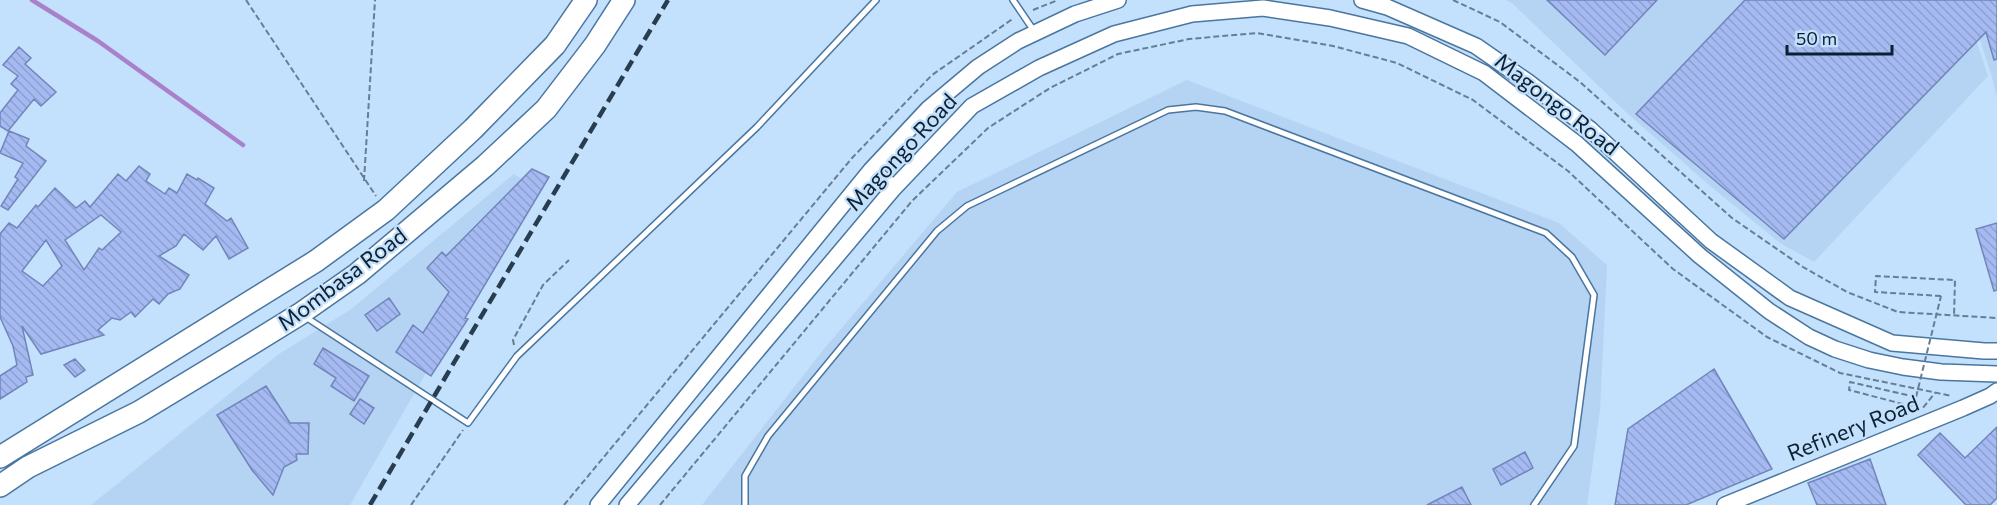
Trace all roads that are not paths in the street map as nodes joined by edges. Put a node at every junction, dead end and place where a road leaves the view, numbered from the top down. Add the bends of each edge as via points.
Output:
1 (586, 0) edge
2 (624, 0) edge
3 (876, 0) edge
4 (1013, 0) edge
5 (1118, 0) edge
6 (1362, 0) edge
7 (1035, 33) junction
8 (871, 170) junction
9 (894, 188) junction
10 (300, 314) junction
11 (1997, 351) edge
12 (1997, 374) edge
13 (1997, 391) edge
14 (0, 456) edge
15 (0, 486) edge
16 (598, 505) edge
17 (627, 505) edge
18 (744, 505) edge
19 (1534, 505) edge
20 (1725, 505) edge

1 - 14 highway, Mombasa Road via 555,45 386,210 316,261
2 - 10 highway, Mombasa Road via 546,109 486,166 357,274
3 - 10 lane via 757,127 517,356 468,423
4 - 7 lane
5 - 7 main road, Magongo Road
6 - 11 main road, Magongo Road via 1476,46 1528,82 1591,130 1712,242 1790,298 1892,343
7 - 8 main road, Magongo Road via 978,67 928,109
8 - 9 main road
8 - 16 main road, Magongo Road
9 - 12 main road, Magongo Road via 972,106 1039,68 1114,34 1192,14 1263,8 1330,18 1408,36 1484,73 1577,144 1700,256 1809,337 1835,349 1892,365
9 - 17 main road, Magongo Road
10 - 15 highway, Mombasa Road via 139,412 28,466
13 - 20 main road, Refinery Road
18 - 19 lane via 745,476 768,436 937,231 967,206 1168,110 1196,107 1225,111 1546,233 1572,257 1594,295 1574,446

